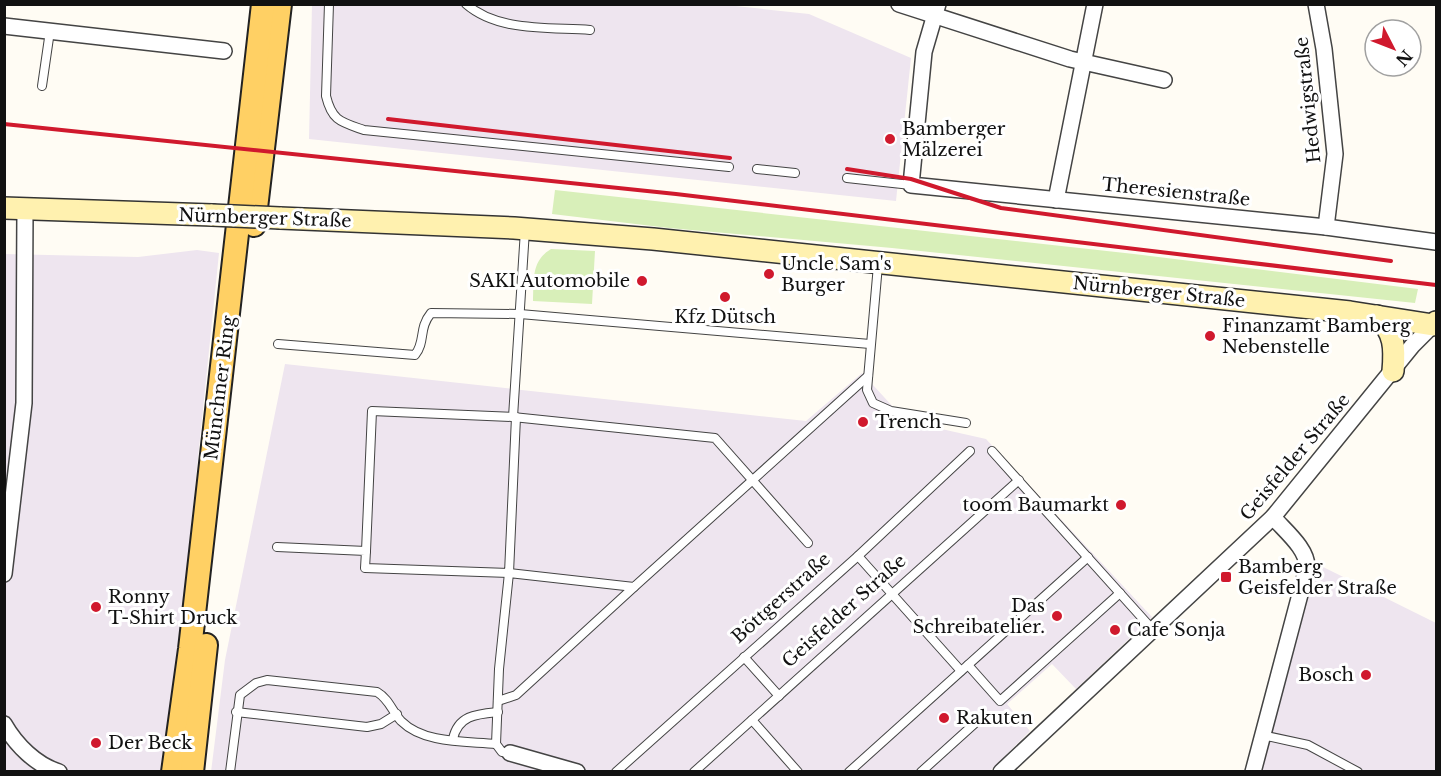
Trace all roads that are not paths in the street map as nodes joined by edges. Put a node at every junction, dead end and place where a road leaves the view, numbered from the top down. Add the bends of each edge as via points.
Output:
1 (263, 4) edge
2 (280, 4) edge
3 (329, 4) edge
4 (899, 4) edge
5 (1095, 4) edge
6 (1316, 4) edge
7 (466, 5) edge
8 (936, 10) edge
9 (4, 26) edge
10 (590, 30) dead end
11 (50, 31) junction
12 (224, 51) dead end
13 (1082, 62) junction
14 (1164, 80) dead end
15 (42, 86) dead end
16 (729, 166) dead end
17 (757, 169) dead end
18 (795, 173) dead end
19 (846, 178) dead end
20 (911, 184) junction
21 (1056, 200) junction
22 (15, 209) edge
23 (1326, 227) junction
24 (525, 229) junction
25 (1437, 242) edge
26 (879, 264) junction
27 (520, 314) junction
28 (1377, 316) junction
29 (1435, 324) edge
30 (278, 344) dead end
31 (870, 344) junction
32 (1393, 370) junction
33 (868, 376) junction
34 (515, 417) junction
35 (966, 423) dead end
36 (970, 451) dead end
37 (992, 451) dead end
38 (752, 480) junction
39 (1019, 480) junction
40 (1273, 517) junction
41 (808, 543) dead end
42 (277, 547) dead end
43 (366, 551) junction
44 (858, 556) junction
45 (1088, 557) junction
46 (509, 573) junction
47 (4, 574) edge
48 (634, 587) junction
49 (1120, 593) junction
50 (892, 594) junction
51 (1153, 630) junction
52 (744, 657) junction
53 (968, 664) junction
54 (961, 671) junction
55 (778, 696) junction
56 (498, 701) junction
57 (237, 711) junction
58 (498, 712) junction
59 (397, 714) junction
60 (983, 716) dead end
61 (752, 720) junction
62 (4, 724) edge
63 (1262, 735) junction
64 (453, 739) junction
65 (496, 744) junction
66 (510, 753) joint
67 (54, 771) edge
68 (173, 771) edge
69 (192, 771) edge
70 (230, 771) edge
71 (577, 771) edge
72 (616, 771) edge
73 (694, 771) edge
74 (798, 771) edge
75 (849, 771) edge
76 (921, 771) edge
77 (1001, 771) edge
78 (1253, 771) edge
79 (1358, 771) edge

1 - 68 main road, Münchner Ring
2 - 69 main road, Münchner Ring
3 - 16 lane via 326,96 330,111 346,124 364,130
4 - 8 street
5 - 13 street
6 - 23 street, Hedwigstraße via 1326,59 1335,154
7 - 10 lane via 495,22
8 - 13 street
8 - 20 street via 924,52
9 - 11 street
11 - 12 street
11 - 15 lane
13 - 14 street
13 - 21 street
17 - 18 lane
19 - 20 lane
20 - 21 street, Theresienstraße
21 - 23 street, Theresienstraße
22 - 24 street, Nürnberger Straße, bridge
22 - 47 street via 24,403
23 - 25 street, Theresienstraße
24 - 26 street, Nürnberger Straße
24 - 27 lane
26 - 28 street, Nürnberger Straße
26 - 31 lane
27 - 30 lane via 431,313 422,324 420,348 415,355
27 - 31 lane
27 - 34 lane
28 - 29 street, Nürnberger Straße
28 - 32 street via 1386,324 1394,342
29 - 32 street, Geisfelder Straße
31 - 33 lane
32 - 40 street, Geisfelder Straße
33 - 35 lane via 867,390 873,404 891,411
33 - 38 lane
34 - 38 lane via 716,438
34 - 43 lane via 372,411
34 - 46 lane
36 - 44 lane, Böttgerstraße
37 - 39 lane
38 - 41 lane
38 - 48 lane
39 - 45 lane
39 - 50 lane, Geisfelder Straße
40 - 51 street, Geisfelder Straße
40 - 63 street via 1302,551 1307,568
42 - 43 lane
43 - 46 lane via 365,568
44 - 50 lane
44 - 52 lane, Böttgerstraße
45 - 49 lane
45 - 53 lane
46 - 48 lane
46 - 56 lane
48 - 56 lane via 516,695
49 - 51 lane
49 - 53 lane via 1000,700
50 - 54 lane
50 - 55 lane, Geisfelder Straße
51 - 77 street, Geisfelder Straße
52 - 55 lane
52 - 72 lane, Böttgerstraße
53 - 54 lane
54 - 75 lane
55 - 61 lane, Geisfelder Straße
56 - 58 lane
57 - 59 lane via 367,728
57 - 59 lane via 245,689 278,680 377,692
57 - 70 lane
58 - 64 lane via 462,721
58 - 65 lane
59 - 64 lane via 422,735
60 - 76 lane
61 - 73 lane, Geisfelder Straße
61 - 74 lane
62 - 67 street via 22,748
63 - 78 street
63 - 79 lane via 1308,745
64 - 65 lane
65 - 66 lane via 502,752
66 - 71 street

